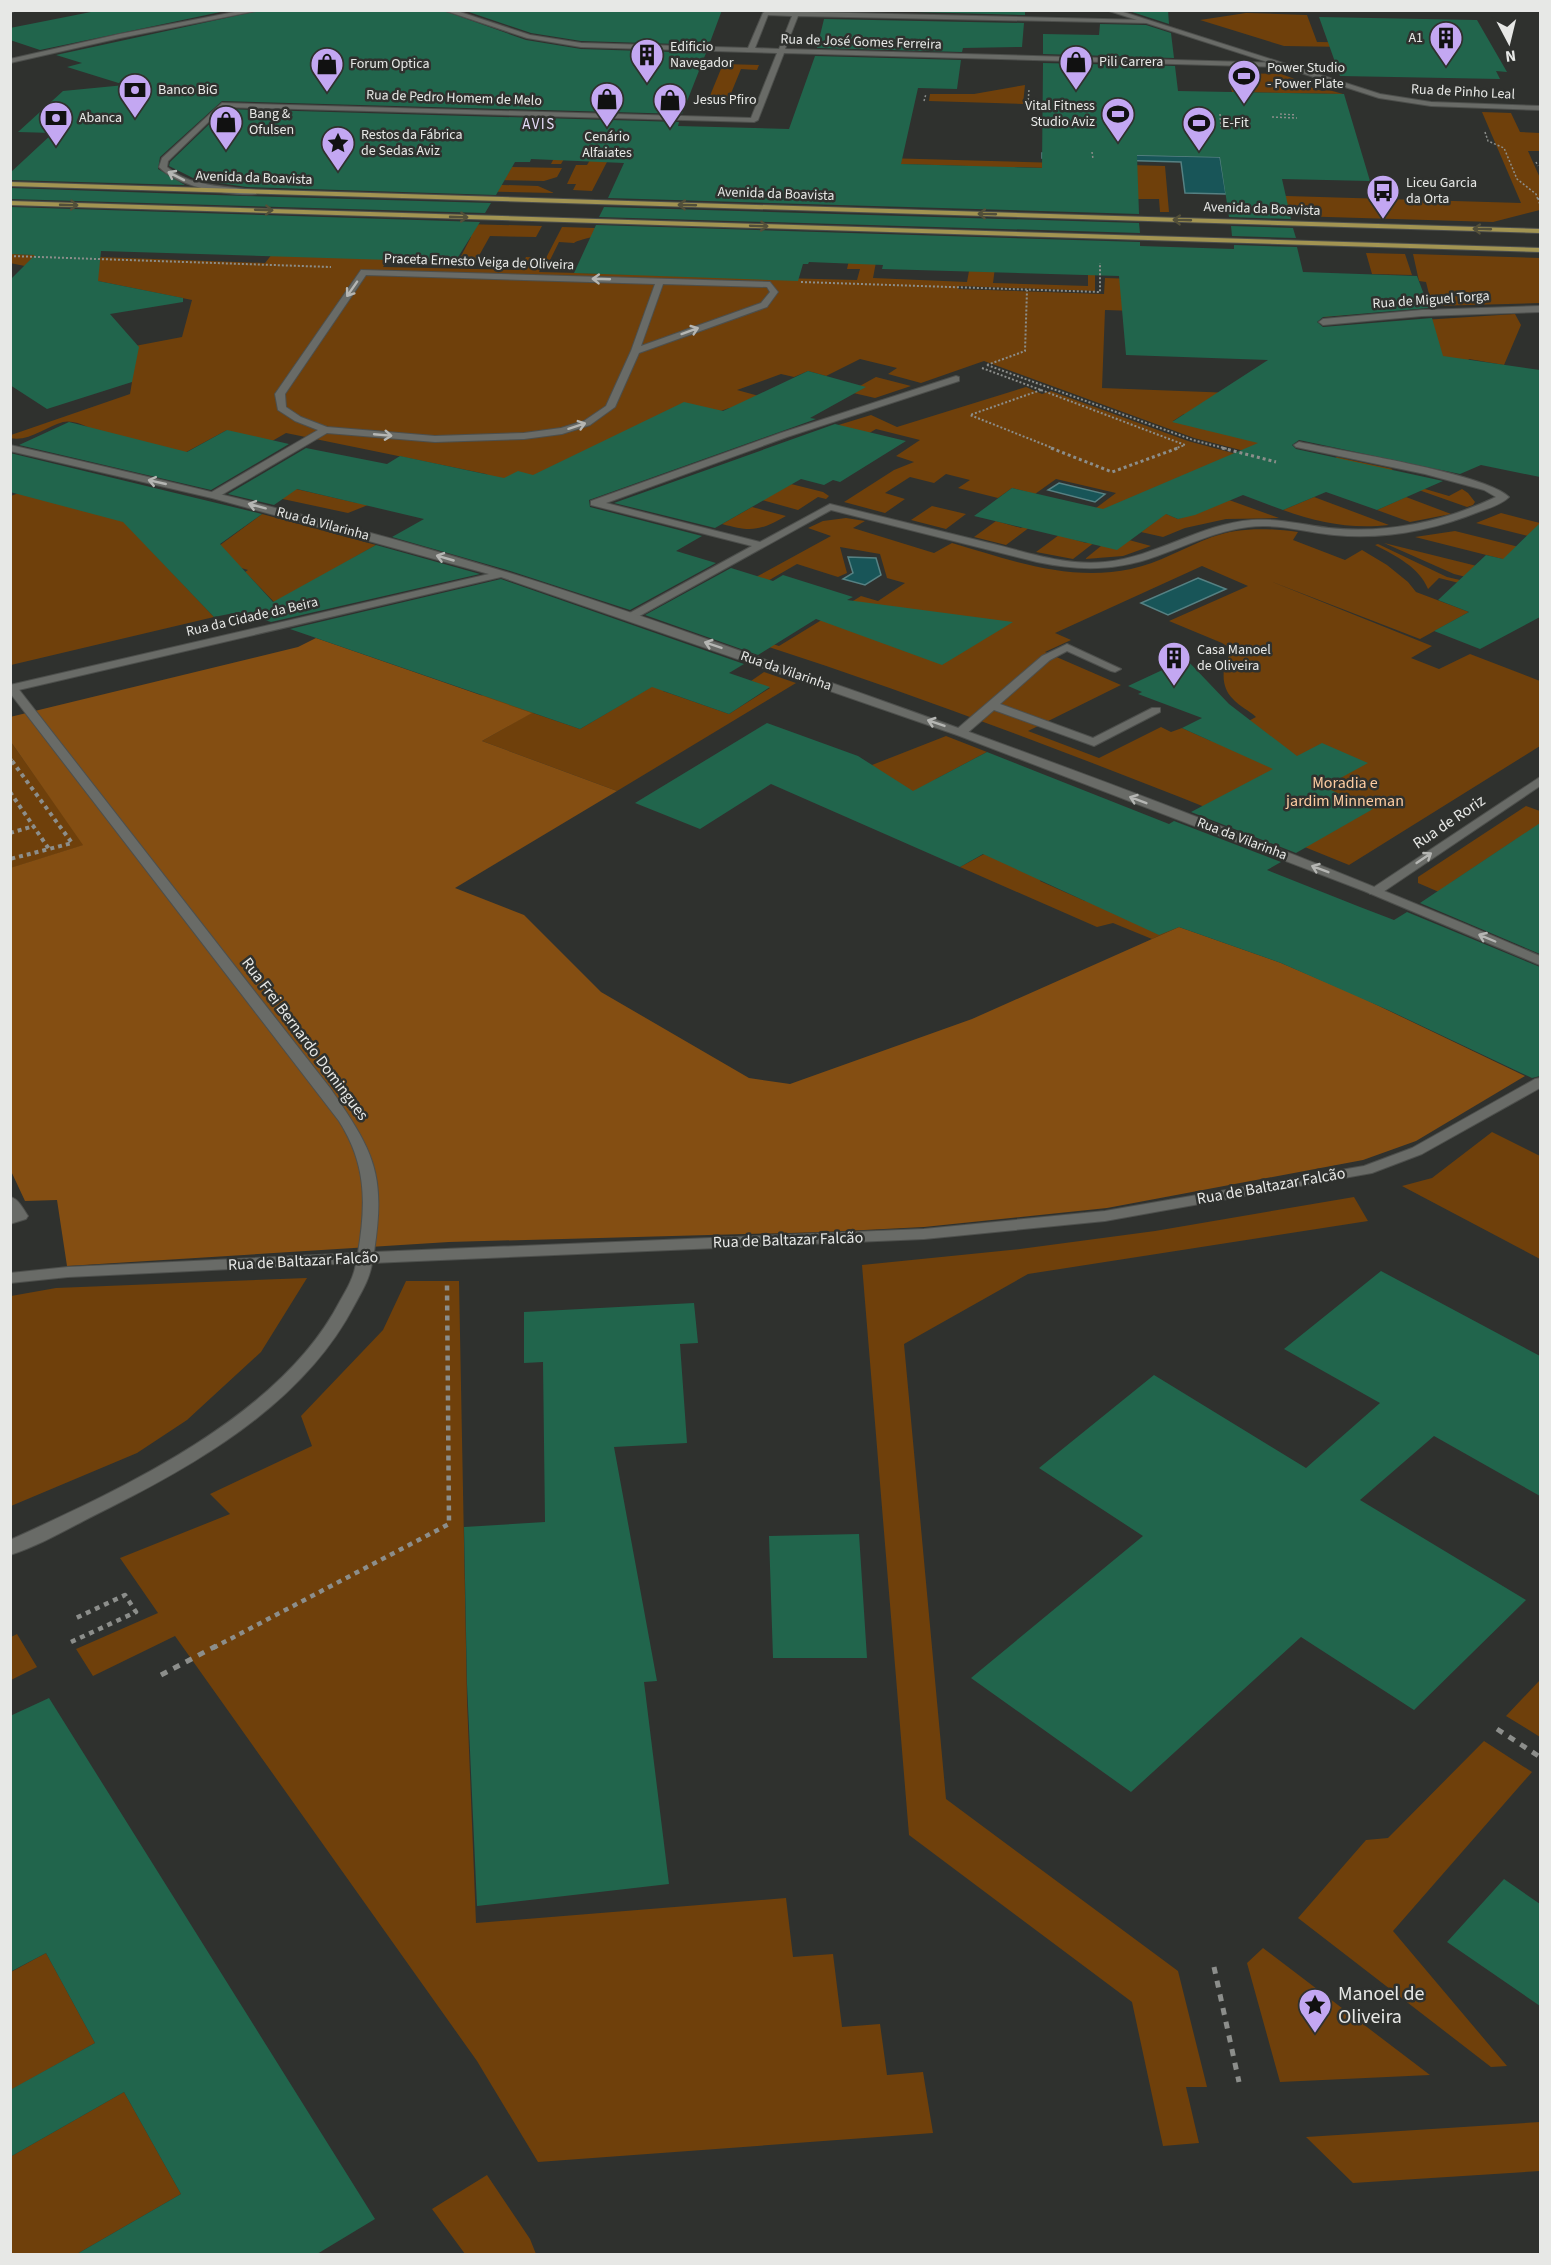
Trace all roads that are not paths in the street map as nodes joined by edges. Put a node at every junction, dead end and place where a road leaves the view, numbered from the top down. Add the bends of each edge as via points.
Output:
1 (258, 10) edge
2 (446, 10) edge
3 (1109, 10) edge
4 (796, 14) junction
5 (1146, 22) junction
6 (750, 51) junction
7 (781, 52) junction
8 (10, 61) edge
9 (1280, 65) junction
10 (1540, 108) edge
11 (10, 184) edge
12 (253, 192) junction
13 (10, 203) edge
14 (1540, 231) edge
15 (1540, 250) edge
16 (660, 281) junction
17 (1540, 309) edge
18 (1323, 322) dead end
19 (635, 351) junction
20 (956, 379) dead end
21 (324, 430) junction
22 (1299, 445) dead end
23 (10, 448) edge
24 (214, 495) junction
25 (761, 545) junction
26 (501, 574) junction
27 (630, 617) junction
28 (1115, 669) dead end
29 (12, 689) edge
30 (992, 705) junction
31 (1156, 710) dead end
32 (961, 732) junction
33 (1540, 781) edge
34 (1375, 891) junction
35 (1540, 961) edge
36 (1540, 1082) edge
37 (10, 1202) edge
38 (10, 1219) edge
39 (368, 1257) junction
40 (10, 1278) edge
41 (10, 1548) edge

1 - 8 street
2 - 6 street, Rua de José Gomes Ferreira via 529,37 571,44
3 - 5 street, Rua de Pinho Leal
4 - 5 street
4 - 6 street via 766,13
4 - 7 street, Rua de Pedro Homem de Melo
5 - 9 street, Rua de Pinho Leal
6 - 7 street, Rua de José Gomes Ferreira
7 - 9 street, Rua de José Gomes Ferreira
12 -> 7 street, Rua de Pedro Homem de Melo via 180,180 168,174 163,167 165,160 222,105 754,120
9 - 10 street, Rua de Pinho Leal via 1406,101
11 - 12 main road, Avenida da Boavista
14 -> 12 main road, Avenida da Boavista
13 -> 15 main road, Avenida da Boavista
16 - 19 street, Praceta Ernesto Veiga de Oliveira
19 -> 16 street, Praceta Ernesto Veiga de Oliveira via 764,305 774,292 770,285
16 -> 21 street, Praceta Ernesto Veiga de Oliveira via 364,272 280,394 281,408
17 - 18 street, Rua de Miguel Torga via 1434,312
21 -> 19 street, Praceta Ernesto Veiga de Oliveira via 435,439 562,431 587,423 610,406
20 - 25 street via 595,503
21 - 24 street
22 - 25 street via 1426,471 1488,488 1504,498 1470,515 1413,529 1370,534 1280,523 1230,526 1139,559 1090,567 1044,561 830,507
24 -> 23 street, Rua da Vilarinha
26 -> 24 street, Rua da Vilarinha
25 - 27 street
26 - 27 street, Rua da Vilarinha
26 - 29 street, Rua da Cidade da Beira
32 -> 27 street, Rua da Vilarinha
28 - 30 street via 1068,647 1046,658
29 - 39 street, Rua Frei Bernardo Domingues via 325,1091 358,1141 372,1197
30 - 31 street via 1094,742
30 - 32 street
34 -> 32 street, Rua da Vilarinha
34 -> 33 street, Rua de Roriz
35 -> 34 street, Rua da Vilarinha
36 - 39 street, Rua de Baltazar Falcão via 1417,1151 1366,1170 1105,1216 924,1234
37 - 38 street via 20,1216
39 - 40 street, Rua de Baltazar Falcão
39 - 41 street, Rua Frei Bernardo Domingues via 359,1287 326,1340 243,1419 98,1509

